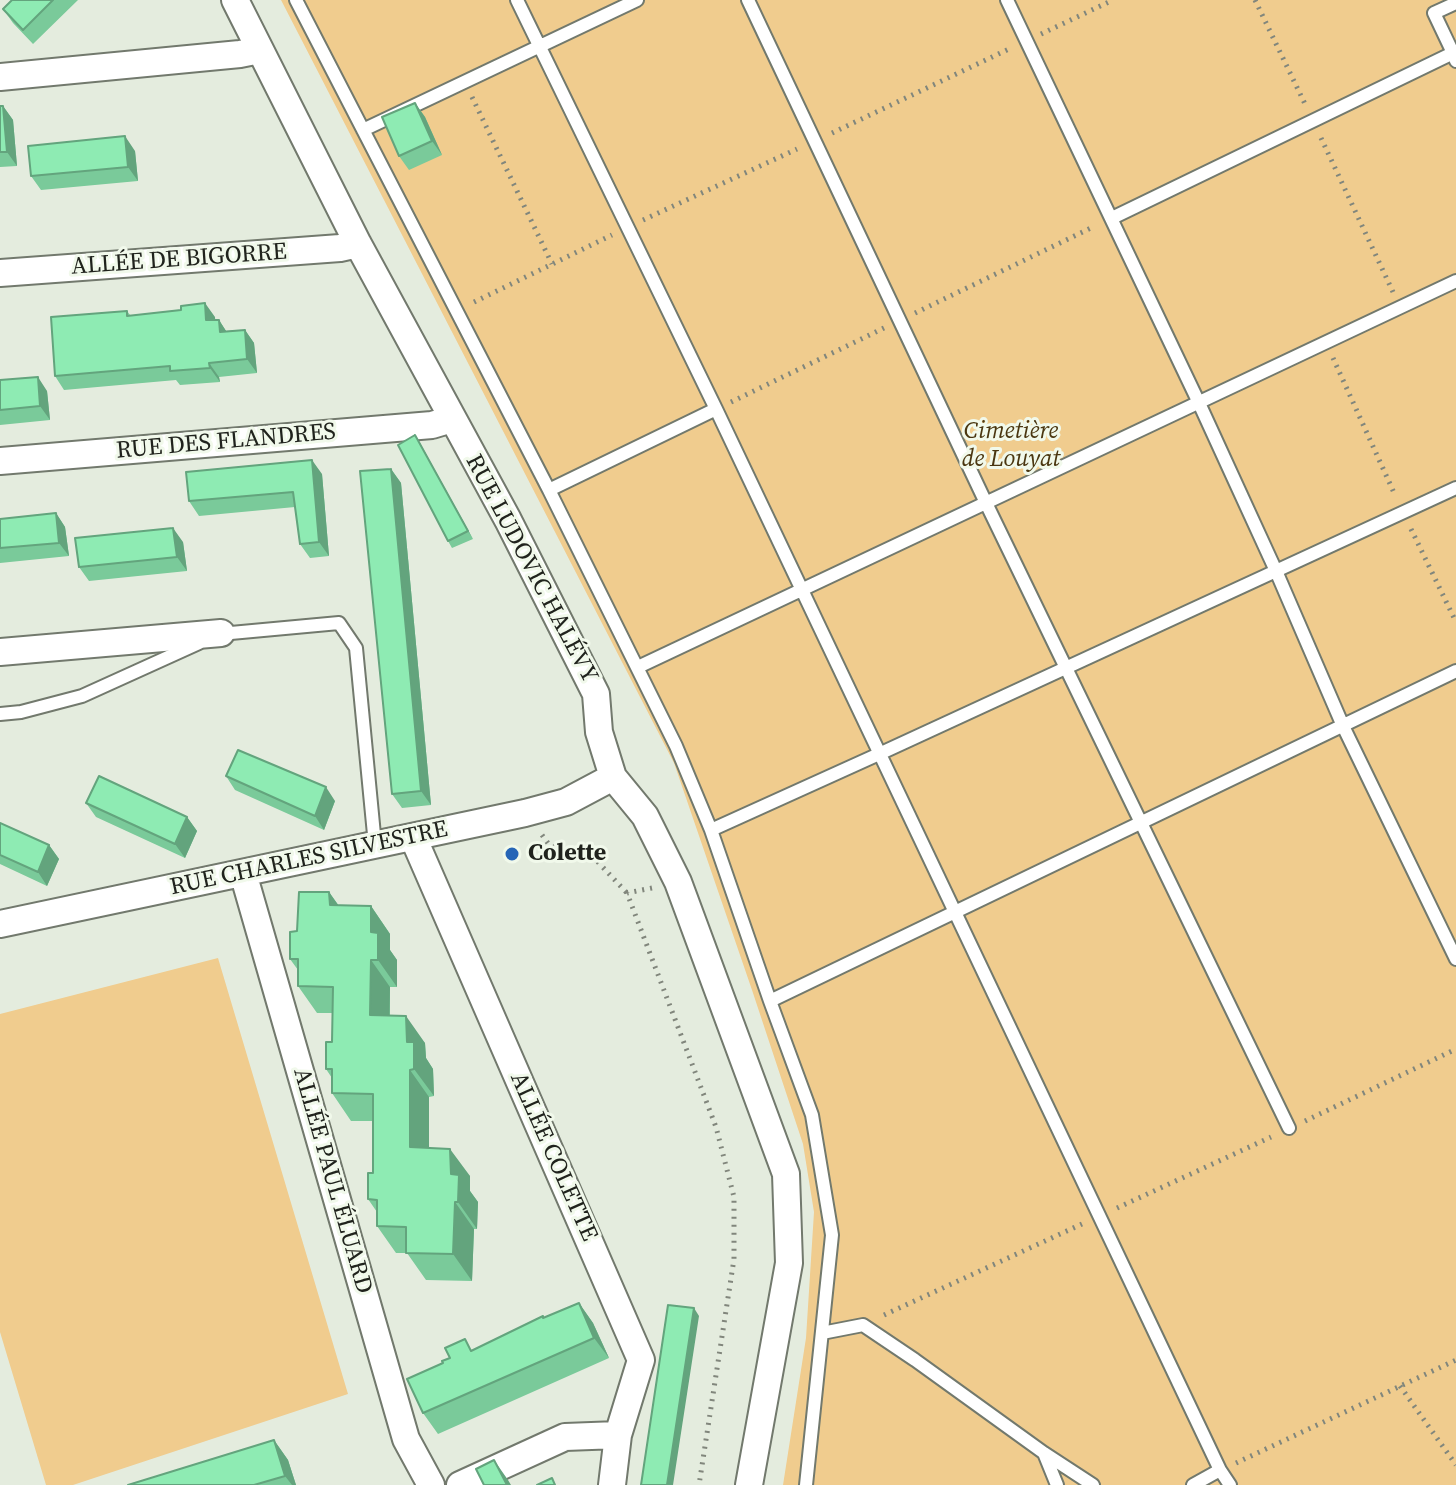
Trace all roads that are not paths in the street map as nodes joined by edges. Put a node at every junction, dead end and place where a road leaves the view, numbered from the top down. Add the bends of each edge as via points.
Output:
1 (235, 0) edge
2 (296, 0) edge
3 (517, 0) edge
4 (637, 0) edge
5 (748, 0) edge
6 (1007, 0) edge
7 (1456, 3) edge
8 (540, 46) junction
9 (260, 50) junction
10 (1454, 57) edge
11 (0, 77) edge
12 (363, 130) junction
13 (1112, 218) junction
14 (358, 244) junction
15 (0, 273) edge
16 (1456, 281) edge
17 (1199, 403) junction
18 (716, 409) junction
19 (452, 419) junction
20 (0, 461) edge
21 (1456, 488) edge
22 (549, 490) junction
23 (986, 503) junction
24 (1276, 571) junction
25 (801, 590) junction
26 (221, 633) junction
27 (0, 652) edge
28 (638, 667) junction
29 (1066, 668) junction
30 (1456, 671) edge
31 (0, 714) edge
32 (1343, 726) junction
33 (879, 754) junction
34 (613, 777) junction
35 (1141, 822) junction
36 (711, 830) junction
37 (413, 837) junction
38 (375, 845) junction
39 (243, 873) junction
40 (954, 912) junction
41 (0, 924) edge
42 (1456, 959) edge
43 (770, 1001) junction
44 (1289, 1128) road end
45 (822, 1333) junction
46 (618, 1435) junction
47 (1044, 1453) junction
48 (1220, 1470) junction
49 (431, 1485) edge
50 (460, 1485) edge
51 (612, 1485) edge
52 (749, 1485) edge
53 (806, 1485) edge
54 (1057, 1485) edge
55 (1093, 1485) edge
56 (1193, 1485) edge
57 (1230, 1485) edge

1 - 9 street, RUE LUDOVIC HALÉVY
2 - 12 lane
3 - 8 lane
4 - 8 lane
5 - 23 lane
6 - 13 lane
7 - 10 lane via 1434,13
8 - 12 lane
8 - 18 lane
9 - 11 street
9 - 14 street, RUE LUDOVIC HALÉVY
10 - 13 lane
12 - 22 lane
13 - 17 lane
14 - 15 street, ALLÉE DE BIGORRE
14 - 19 street, RUE LUDOVIC HALÉVY
16 - 17 lane
17 - 23 lane
17 - 24 lane
18 - 22 lane
18 - 25 lane
19 - 20 street, RUE DES FLANDRES via 432,425
19 - 34 street, RUE LUDOVIC HALÉVY via 596,694 599,732
21 - 24 lane
22 - 28 lane
23 - 25 lane
23 - 29 lane
24 - 29 lane
24 - 32 lane
25 - 28 lane
25 - 33 lane
26 - 27 street
26 - 31 lane via 82,696
26 - 38 lane via 339,623 356,648
28 - 36 lane
29 - 33 lane
29 - 35 lane
30 - 32 lane
32 - 35 lane
32 - 42 lane
33 - 36 lane
33 - 40 lane
34 - 37 street, RUE CHARLES SILVESTRE via 566,802
34 - 52 street, RUE LUDOVIC HALÉVY via 645,816 678,882 786,1174 789,1263
35 - 40 lane
35 - 44 lane
36 - 43 lane
37 - 38 street, RUE CHARLES SILVESTRE
37 - 46 street, ALLÉE COLETTE via 641,1360
38 - 39 street, RUE CHARLES SILVESTRE
39 - 41 street, RUE CHARLES SILVESTRE
39 - 49 street, ALLÉE PAUL ÉLUARD via 406,1439
40 - 43 lane
40 - 48 lane
43 - 45 lane via 812,1115 832,1235
45 - 47 lane via 863,1325
45 - 53 lane
46 - 50 street via 565,1437
46 - 51 street, ALLÉE COLETTE
47 - 54 lane
47 - 55 lane
48 - 56 lane
48 - 57 lane

